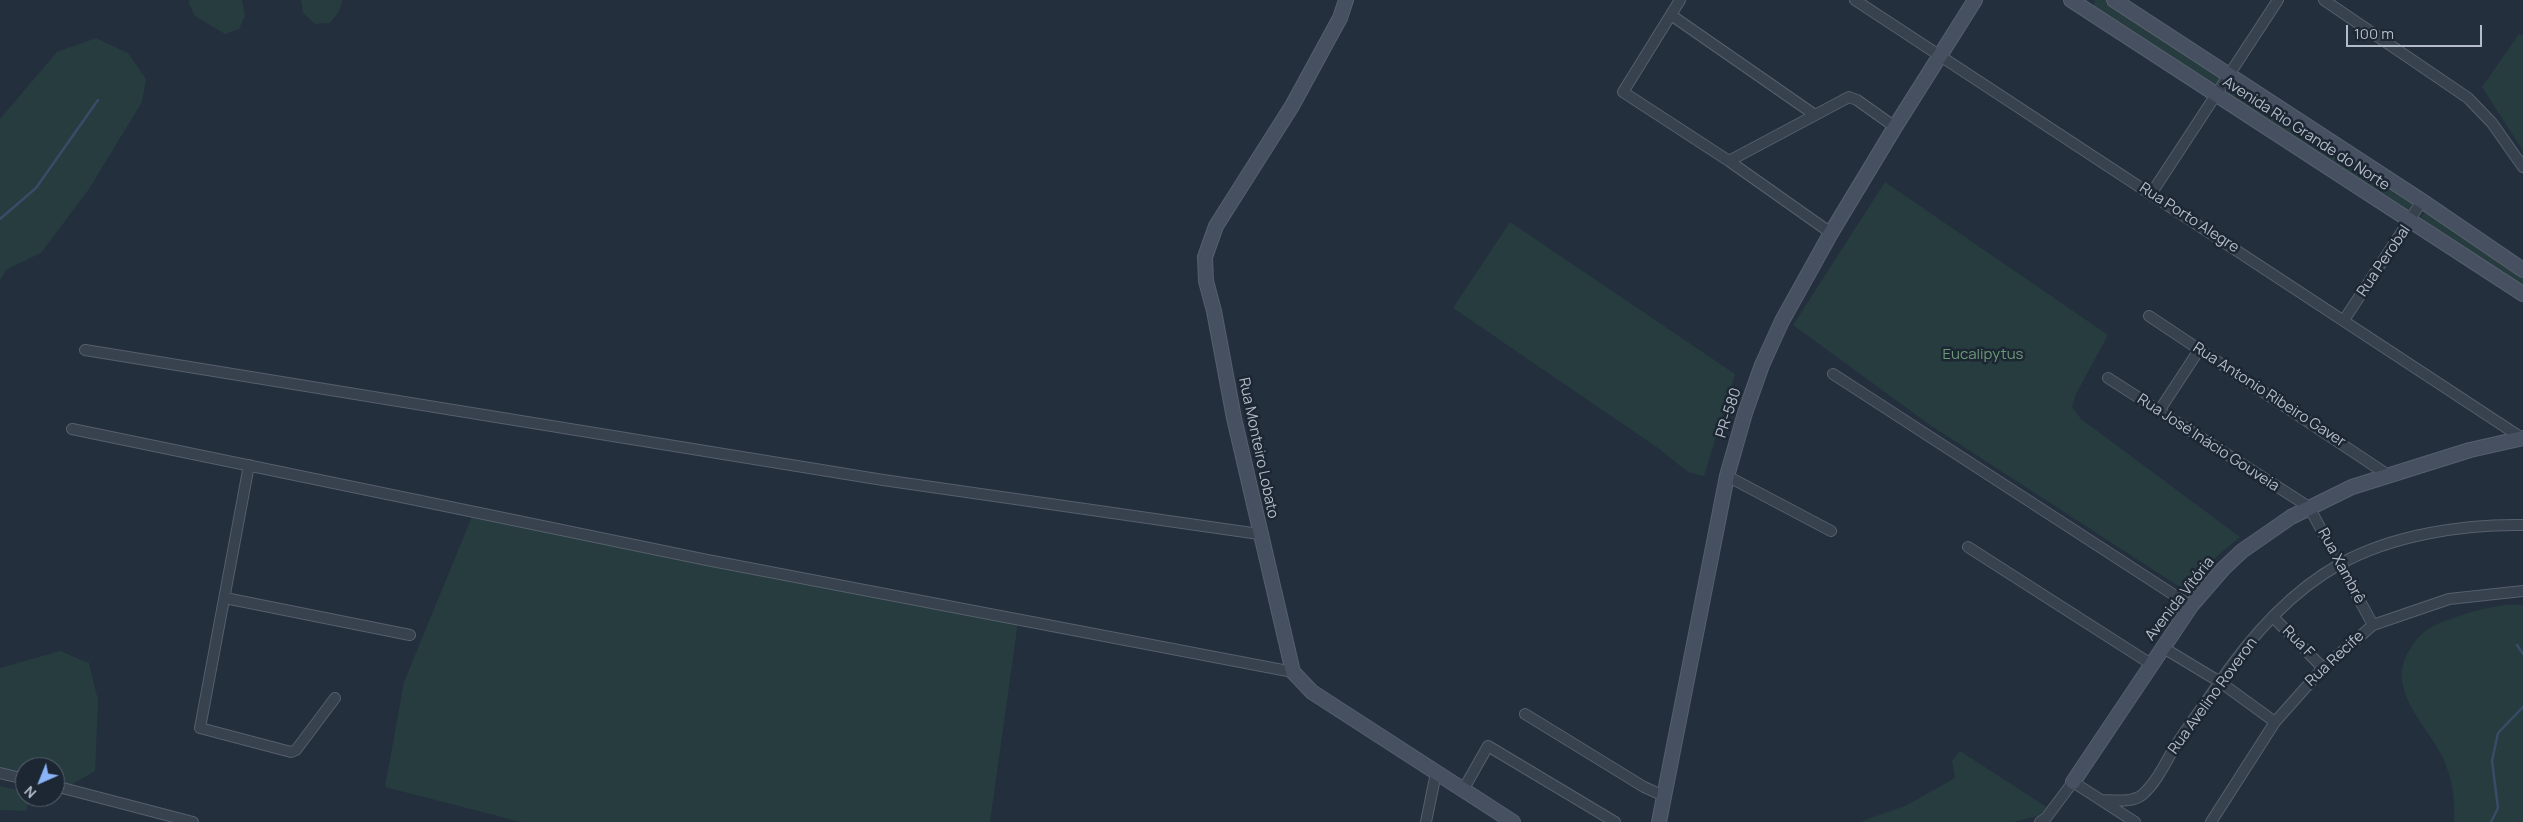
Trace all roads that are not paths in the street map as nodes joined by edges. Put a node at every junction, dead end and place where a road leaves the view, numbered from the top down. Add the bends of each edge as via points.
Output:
1 (1346, 0) edge
2 (1680, 0) edge
3 (1855, 0) edge
4 (1975, 0) edge
5 (2114, 0) edge
6 (2278, 0) edge
7 (2324, 0) edge
8 (2080, 3) edge
9 (1671, 15) junction
10 (1940, 56) junction
11 (2230, 74) junction
12 (2216, 96) junction
13 (1814, 115) junction
14 (1895, 127) junction
15 (1728, 161) junction
16 (2523, 167) edge
17 (2152, 194) junction
18 (2422, 202) junction
19 (2410, 221) junction
20 (1832, 233) junction
21 (2523, 270) edge
22 (2523, 294) edge
23 (2149, 316) dead end
24 (2344, 320) junction
25 (85, 350) dead end
26 (2199, 350) junction
27 (1833, 374) dead end
28 (2108, 378) dead end
29 (2159, 411) junction
30 (72, 429) dead end
31 (2522, 438) edge
32 (249, 465) junction
33 (2388, 475) junction
34 (1727, 476) junction
35 (2308, 507) junction
36 (2523, 525) edge
37 (1831, 531) dead end
38 (1259, 534) junction
39 (1968, 546) dead end
40 (2341, 564) junction
41 (2523, 592) edge
42 (225, 598) junction
43 (2191, 606) junction
44 (2273, 617) junction
45 (2373, 626) junction
46 (410, 635) dead end
47 (2162, 647) junction
48 (2151, 664) junction
49 (2323, 668) junction
50 (1293, 672) junction
51 (2220, 682) junction
52 (335, 698) dead end
53 (1525, 714) dead end
54 (2274, 722) junction
55 (0, 773) edge
56 (1436, 773) junction
57 (15, 777) edge
58 (2073, 782) junction
59 (65, 789) edge
60 (1463, 790) junction
61 (1664, 796) junction
62 (2102, 800) junction
63 (193, 822) edge
64 (1426, 822) edge
65 (1513, 822) edge
66 (1615, 822) edge
67 (1659, 822) edge
68 (2040, 822) edge
69 (2136, 822) edge
70 (2211, 822) edge

1 - 38 main road, Rua Monteiro Lobato via 1340,18 1292,106 1216,226 1205,257 1206,282
2 - 9 street
3 - 10 street, Rua Porto Alegre
4 - 10 main road, PR-580
5 - 11 main road, Avenida Rio Grande do Norte
6 - 11 street
7 - 16 street via 2468,98 2492,123
8 - 12 main road, Avenida Rio Grande do Norte
9 - 13 street
9 - 15 street via 1623,92
10 - 14 main road, PR-580 / PR-580
10 - 17 street, Rua Porto Alegre
11 - 12 street
11 - 18 main road, Avenida Rio Grande do Norte
12 - 17 street
12 - 19 main road, Avenida Rio Grande do Norte
13 - 14 street via 1849,97
13 - 15 street
14 - 20 main road, PR-580 / PR-580
15 - 20 street
17 - 24 street, Rua Porto Alegre
18 - 19 street, Rua Perobal
18 - 21 main road, Avenida Rio Grande do Norte
19 - 22 main road, Avenida Rio Grande do Norte
19 - 24 street, Rua Perobal
20 - 34 main road, PR-580 / PR-580 via 1782,321 1762,365 1744,413
23 - 26 street, Rua Antonio Ribeiro Gaver
24 - 31 street, Rua Porto Alegre
25 - 38 street via 884,480
26 - 29 street
26 - 33 street, Rua Antonio Ribeiro Gaver
27 - 43 street
28 - 29 street, Rua José Inácio Gouveia
29 - 35 street, Rua José Inácio Gouveia
30 - 32 street
31 - 33 main road, Avenida Vitória via 2479,447
32 - 42 street
32 - 50 street via 707,560
33 - 35 main road, Avenida Vitória
34 - 37 street
34 - 61 main road, PR-580 / PR-580
35 - 40 street, Rua Xambrê
35 - 43 main road, Avenida Vitória via 2242,551
36 - 40 street, Rua Avelino Roveron via 2474,526 2431,534 2375,550
38 - 50 main road, Rua Monteiro Lobato
39 - 48 street
40 - 44 street, Rua Avelino Roveron
40 - 45 street, Rua Xambrê
41 - 45 street, Rua Recife via 2449,599
42 - 46 street
42 - 52 street via 200,728 291,752 296,750
43 - 47 main road, Avenida Vitória
44 - 49 street, Rua F
44 - 51 street, Rua Avelino Roveron
45 - 49 street, Rua Recife
47 - 48 main road, Avenida Vitória
47 - 51 street
48 - 58 main road, Avenida Vitória
49 - 54 street, Rua Recife
50 - 56 main road, Rua Monteiro Lobato via 1312,692
51 - 54 street
51 - 62 street, Rua Avelino Roveron via 2141,796 2130,800
53 - 61 street
54 - 70 street, Rua Recife
55 - 57 street
56 - 60 main road, Rua Monteiro Lobato
56 - 64 street
58 - 62 street
58 - 68 street, Avenida Vitória
59 - 63 street
60 - 65 main road, Rua Monteiro Lobato
60 - 66 street via 1488,746
61 - 67 main road, PR-580 / PR-580
62 - 69 street

